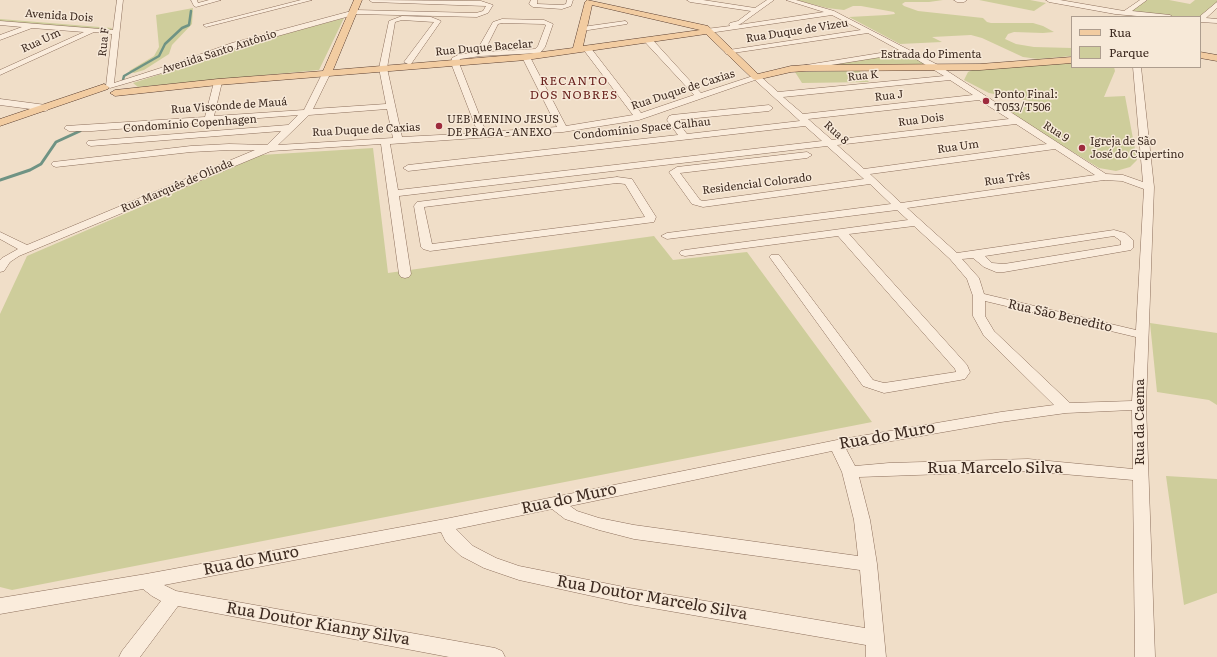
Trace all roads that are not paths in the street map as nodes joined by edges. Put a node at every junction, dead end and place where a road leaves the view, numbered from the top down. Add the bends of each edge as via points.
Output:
1 (115, 0) edge
2 (120, 0) edge
3 (127, 0) edge
4 (218, 0) edge
5 (309, 0) edge
6 (358, 0) edge
7 (372, 0) edge
8 (534, 0) edge
9 (570, 0) edge
10 (614, 0) edge
11 (691, 0) edge
12 (771, 0) edge
13 (789, 0) edge
14 (957, 0) edge
15 (964, 0) edge
16 (1049, 0) edge
17 (1143, 0) edge
18 (588, 1) edge
19 (195, 3) edge
20 (1217, 4) edge
21 (603, 6) junction
22 (756, 10) junction
23 (354, 13) junction
24 (834, 13) junction
25 (1125, 13) junction
26 (1159, 16) edge
27 (0, 17) edge
28 (1201, 19) edge
29 (1201, 20) edge
30 (1217, 21) edge
31 (0, 23) edge
32 (626, 23) dead end
33 (31, 25) junction
34 (206, 25) dead end
35 (117, 29) junction
36 (582, 29) junction
37 (93, 30) junction
38 (707, 30) junction
39 (869, 31) junction
40 (0, 38) edge
41 (648, 40) junction
42 (588, 49) junction
43 (577, 50) junction
44 (907, 51) junction
45 (729, 52) junction
46 (480, 54) junction
47 (1201, 55) edge
48 (526, 57) junction
49 (1217, 58) edge
50 (1071, 60) edge
51 (408, 62) dead end
52 (455, 63) junction
53 (935, 67) junction
54 (383, 68) junction
55 (1137, 68) edge
56 (791, 69) junction
57 (327, 72) junction
58 (0, 73) edge
59 (756, 77) junction
60 (951, 78) junction
61 (218, 82) junction
62 (118, 88) junction
63 (776, 95) junction
64 (698, 96) junction
65 (980, 97) junction
66 (0, 102) edge
67 (390, 106) junction
68 (46, 108) junction
69 (769, 108) dead end
70 (307, 112) junction
71 (639, 117) junction
72 (209, 119) junction
73 (804, 120) junction
74 (1016, 121) junction
75 (0, 124) edge
76 (69, 128) dead end
77 (290, 128) junction
78 (563, 129) junction
79 (483, 135) junction
80 (685, 137) junction
81 (398, 140) junction
82 (385, 141) junction
83 (91, 143) dead end
84 (829, 143) junction
85 (1056, 146) junction
86 (269, 148) junction
87 (807, 155) dead end
88 (56, 164) dead end
89 (408, 168) dead end
90 (612, 168) junction
91 (1148, 168) junction
92 (862, 172) junction
93 (1104, 177) junction
94 (1118, 177) junction
95 (617, 180) junction
96 (872, 181) junction
97 (1149, 187) junction
98 (392, 194) junction
99 (900, 206) junction
100 (916, 222) junction
101 (727, 228) junction
102 (841, 232) junction
103 (0, 235) edge
104 (667, 236) dead end
105 (740, 246) junction
106 (27, 249) junction
107 (685, 253) dead end
108 (976, 254) junction
109 (954, 257) junction
110 (775, 258) dead end
111 (0, 268) edge
112 (405, 274) dead end
113 (979, 296) junction
114 (1142, 335) junction
115 (1139, 405) junction
116 (1066, 408) junction
117 (837, 444) junction
118 (850, 472) junction
119 (1140, 475) junction
120 (554, 502) junction
121 (445, 525) junction
122 (868, 564) junction
123 (146, 581) junction
124 (174, 598) junction
125 (0, 606) edge
126 (875, 638) junction
127 (129, 657) edge
128 (495, 657) edge
129 (876, 657) edge
130 (1145, 657) edge

1 - 2 street
2 - 3 street
2 - 35 street, Rua F
4 - 19 street
5 - 34 street
6 - 23 main road
7 - 23 street, Avenida Santo Antônio via 481,2 490,5 486,12 477,14
8 - 9 street via 532,4 535,6 562,7 568,5
10 - 21 main road
11 - 22 street
12 - 22 street
13 - 24 street, Rua 9
14 - 15 street
16 - 25 street
17 - 25 street
18 - 21 main road
18 - 36 main road
20 - 28 street
21 - 38 main road
22 - 38 street via 737,23
23 - 57 main road
23 - 62 street, Avenida Santo Antônio via 235,45
24 - 38 street, Rua Duque Bacelar
24 - 39 street, Rua 9
25 - 26 street
27 - 35 street, Avenida Dois
29 - 30 street
31 - 33 street, Avenida Dois
32 - 36 street
33 - 37 street, Avenida Dois
33 - 40 street
35 - 37 street, Avenida Dois
35 - 62 street, Rua F
36 - 43 main road
37 - 58 street, Rua Um
38 - 41 main road, Rua Duque Bacelar
38 - 45 main road
39 - 44 street, Rua 9
39 - 45 street, Rua Duque de Vizeu
41 - 42 main road, Rua Duque Bacelar
41 - 64 street
42 - 43 main road, Rua Duque Bacelar
42 - 71 street
43 - 48 main road, Rua Duque Bacelar
44 - 53 street, Rua 9
44 - 56 street, Rua Duque de Caxias
45 - 59 main road
46 - 46 street via 537,51 550,24 496,22
46 - 52 street via 458,57
47 - 49 main road
48 - 52 main road, Rua Duque Bacelar
48 - 78 street
50 - 53 main road, Estrada do Pimenta via 1005,66
51 - 54 street via 438,21 392,21
52 - 54 main road, Rua Duque Bacelar
52 - 79 street
53 - 56 main road, Estrada do Pimenta
53 - 60 street, Rua 9
54 - 57 main road, Rua Duque Bacelar
54 - 67 street
55 - 91 street, Rua da Caema
56 - 59 main road, Rua Duque de Caxias
57 - 61 main road, Rua Duque Bacelar
57 - 70 street, Rua Marquês de Olinda
59 - 63 street, Rua 8
59 - 64 street, Rua Duque de Caxias
60 - 63 street, Rua K
60 - 65 street, Rua 9
61 - 62 main road, Rua Duque Bacelar
61 - 72 street
62 - 68 main road, Avenida Santo Antônio
63 - 73 street, Rua 8
64 - 71 street, Rua Duque de Caxias
65 - 73 street, Rua J
65 - 74 street, Rua 9
66 - 68 street
67 - 70 street, Rua Visconde de Mauá
67 - 81 street
68 - 75 main road, Avenida Santo Antônio
69 - 80 street via 672,118
70 - 72 street, Rua Visconde de Mauá
70 - 77 street, Rua Marquês de Olinda
71 - 78 street, Rua Duque de Caxias
72 - 76 street, Rua Visconde de Mauá
73 - 80 street, Condomínio Space Calhau
73 - 84 street, Rua 8
74 - 84 street, Rua Dois
74 - 85 street, Rua 9
77 - 83 street, Condomínio Copenhagen
77 - 86 street, Rua Marquês de Olinda
78 - 79 street, Rua Duque de Caxias
79 - 81 street, Rua Duque de Caxias
80 - 89 street, Condomínio Space Calhau
81 - 82 street, Rua Duque de Caxias
82 - 86 street, Rua Duque de Caxias
82 - 98 street
84 - 90 street, Rua Dois
84 - 92 street, Rua 8
85 - 92 street, Rua Um
85 - 93 street, Rua 9
86 - 88 street, Rua Duque de Caxias via 191,149
86 - 106 street, Rua Marquês de Olinda
87 - 96 street, Residencial Colorado via 674,172 696,202 703,204
90 - 95 street
90 - 98 street, Rua Dois
91 - 94 street, Rua Três via 1136,175
91 - 97 street, Rua da Caema
92 - 96 street, Rua 8
93 - 94 street, Rua Três
93 - 99 street, Rua Três
94 - 97 street, Rua Três
95 - 95 street via 421,204 419,206 427,247 650,220 651,217 628,181
96 - 99 street, Rua 8
97 - 114 street, Rua da Caema
98 - 112 street
99 - 100 street, Rua 8
99 - 101 street, Rua Três
100 - 102 street
100 - 109 street, Rua 8
101 - 104 street, Rua Três
101 - 105 street
102 - 105 street
102 - 110 street via 962,368 960,376 884,388 868,383
103 - 106 street
105 - 107 street
106 - 111 street, Rua Marquês de Olinda via 6,260
108 - 108 street via 1114,233 1122,235 1127,240 1127,248 1004,268 988,265
108 - 109 street
109 - 113 street, Rua 8 via 973,278
113 - 114 street, Rua São Benedito
113 - 116 street, Rua 8 via 979,316 989,333
114 - 115 street, Rua da Caema
115 - 116 street, Rua do Muro
115 - 119 street, Rua da Caema
116 - 117 street, Rua do Muro
117 - 118 street
117 - 120 street, Rua do Muro
118 - 119 street, Rua Marcelo Silva via 1028,465
118 - 122 street via 862,520
119 - 130 street, Rua da Caema
120 - 121 street, Rua do Muro
120 - 122 street via 571,515 634,532
121 - 123 street, Rua do Muro
121 - 126 street, Rua Doutor Marcelo Silva via 452,537 467,551 490,563 519,573 629,596
122 - 126 street
123 - 124 street, Rua Doutor Kianny Silva via 158,591
123 - 125 street, Rua do Muro
124 - 127 street
124 - 128 street, Rua Doutor Kianny Silva
126 - 129 street

